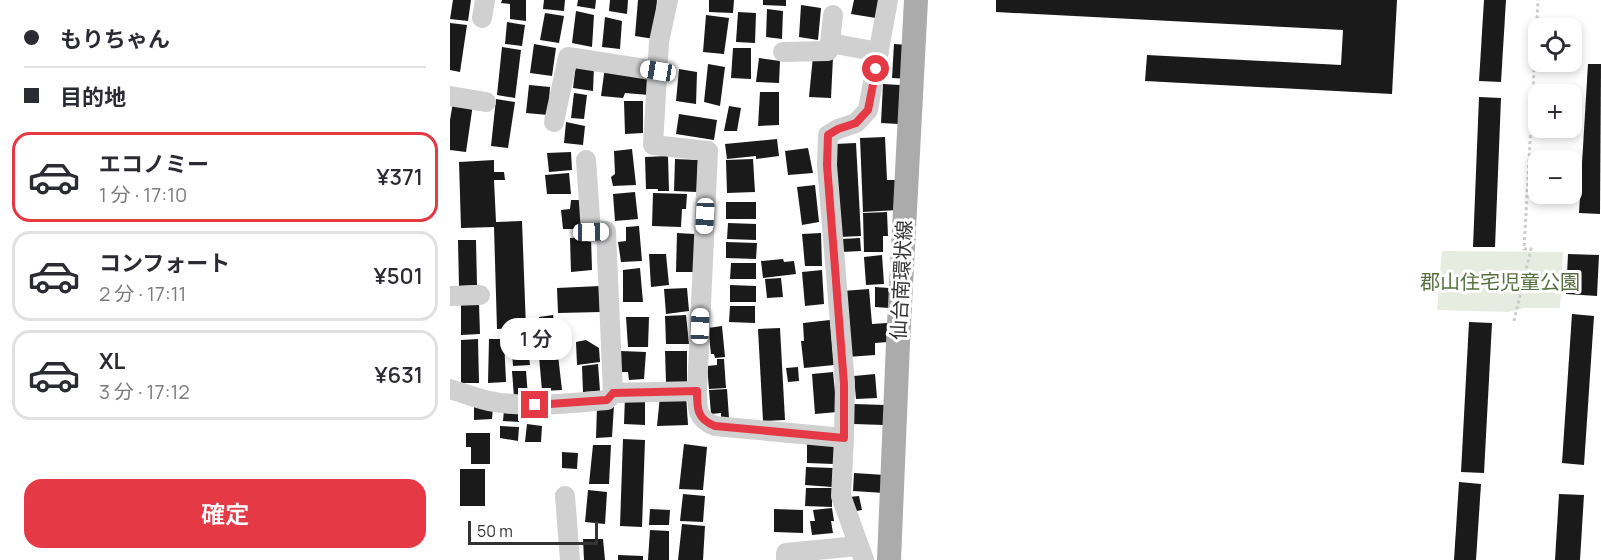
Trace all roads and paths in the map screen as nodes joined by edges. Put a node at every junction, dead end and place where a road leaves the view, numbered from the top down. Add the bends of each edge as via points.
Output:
1 (668, 0) edge
2 (888, 0) edge
3 (916, 0) edge
4 (1538, 0) edge
5 (833, 15) dead end
6 (830, 43) junction
7 (783, 52) dead end
8 (879, 52) junction
9 (658, 71) junction
10 (450, 96) edge
11 (486, 102) dead end
12 (554, 122) dead end
13 (586, 160) dead end
14 (480, 295) dead end
15 (450, 296) edge
16 (1514, 321) dead end
17 (450, 389) edge
18 (697, 391) junction
19 (613, 393) junction
20 (844, 438) junction
21 (565, 496) dead end
22 (861, 553) edge
23 (570, 560) edge
24 (786, 560) edge
25 (889, 560) edge

1 - 9 street via 659,42
2 - 8 street
3 - 25 main road, 仙台南環状線
4 - 16 path via 1524,249 1532,249
5 - 6 street
6 - 7 street via 828,51
6 - 8 street
8 - 20 street via 868,110 856,123 828,135
9 - 12 street via 568,57
9 - 18 street via 653,146 708,151
10 - 11 street
13 - 19 street via 591,232 606,231
14 - 15 street
17 - 19 street via 493,402 520,405 607,400
18 - 19 street
18 - 20 street via 702,418 715,426
20 - 22 street via 841,496
21 - 23 street
22 - 24 street via 786,553

